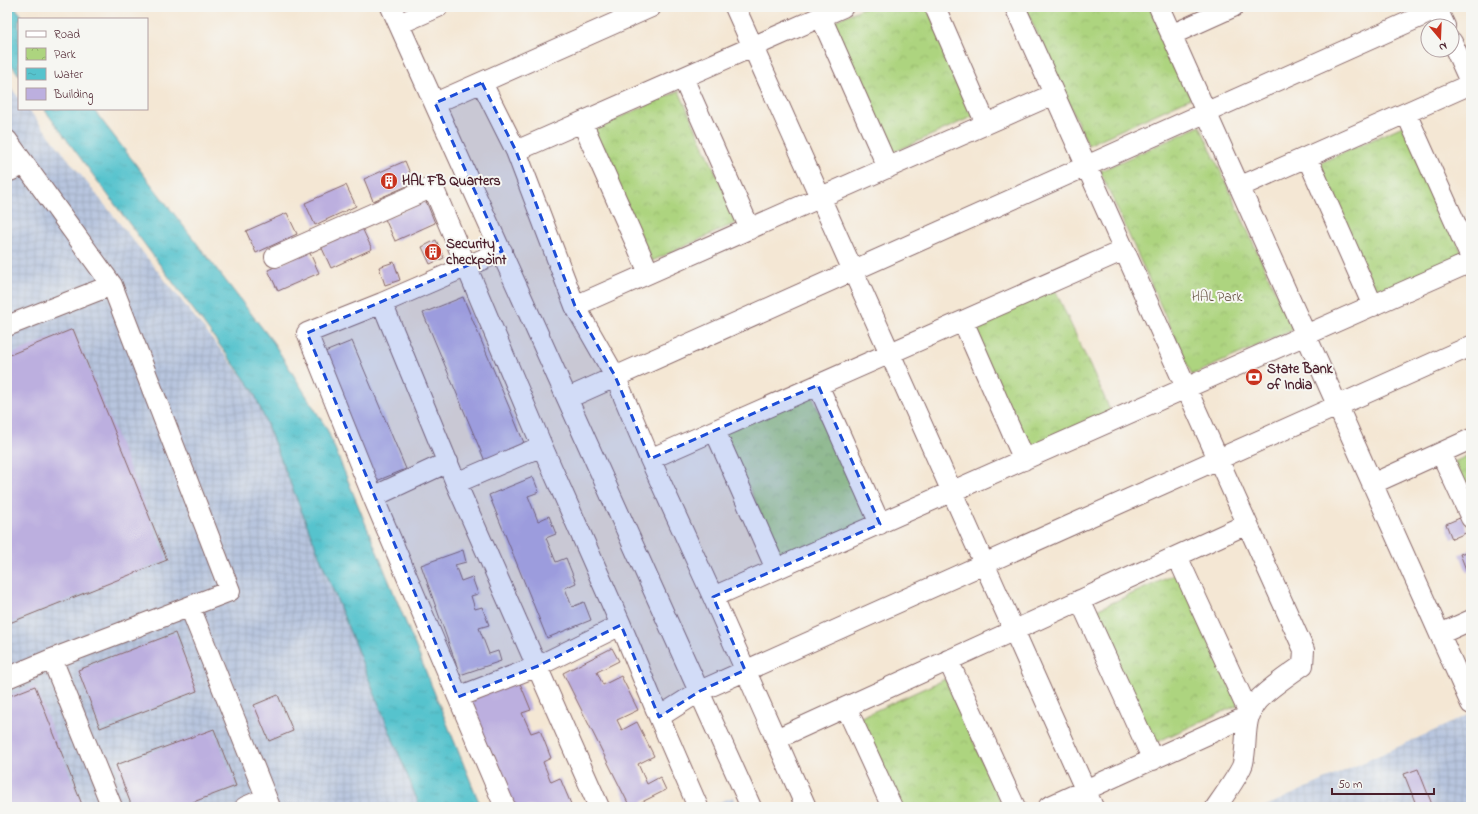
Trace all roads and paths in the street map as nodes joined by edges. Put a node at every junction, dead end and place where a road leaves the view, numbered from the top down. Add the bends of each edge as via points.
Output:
1 (438, 7) edge
2 (651, 7) edge
3 (734, 7) edge
4 (843, 7) edge
5 (935, 7) edge
6 (1015, 7) edge
7 (1159, 7) edge
8 (1233, 7) edge
9 (1440, 12) edge
10 (395, 16) edge
11 (821, 17) junction
12 (1171, 35) junction
13 (752, 47) junction
14 (1459, 58) edge
15 (683, 78) junction
16 (482, 82) junction
17 (1471, 84) edge
18 (1054, 94) junction
19 (435, 104) junction
20 (1206, 112) junction
21 (1406, 112) junction
22 (582, 122) junction
23 (986, 124) junction
24 (7, 140) edge
25 (516, 151) junction
26 (1307, 157) junction
27 (1086, 166) junction
28 (16, 168) edge
29 (888, 168) junction
30 (1239, 187) junction
31 (820, 198) junction
32 (750, 229) junction
33 (1124, 250) junction
34 (502, 251) junction
35 (275, 257) dead end
36 (1471, 258) edge
37 (1471, 262) edge
38 (467, 266) junction
39 (853, 270) junction
40 (649, 273) junction
41 (112, 285) junction
42 (382, 303) junction
43 (574, 306) junction
44 (1374, 306) junction
45 (962, 321) junction
46 (7, 326) edge
47 (1306, 336) junction
48 (1471, 346) edge
49 (890, 354) junction
50 (615, 376) junction
51 (818, 385) junction
52 (1186, 388) junction
53 (568, 398) junction
54 (1337, 406) junction
55 (715, 431) junction
56 (1471, 439) edge
57 (542, 446) junction
58 (1441, 453) junction
59 (1218, 459) junction
60 (650, 460) junction
61 (1024, 460) junction
62 (448, 462) junction
63 (456, 483) junction
64 (1372, 484) junction
65 (952, 492) junction
66 (373, 497) junction
67 (1471, 518) edge
68 (880, 524) junction
69 (1247, 524) junction
70 (1177, 556) junction
71 (984, 564) junction
72 (776, 569) junction
73 (713, 597) junction
74 (1080, 600) junction
75 (190, 607) junction
76 (1471, 620) edge
77 (621, 625) junction
78 (1014, 631) junction
79 (1440, 634) junction
80 (52, 659) junction
81 (948, 660) junction
82 (538, 666) junction
83 (745, 670) junction
84 (7, 678) edge
85 (700, 690) junction
86 (458, 696) junction
87 (1471, 704) edge
88 (846, 707) junction
89 (1250, 715) junction
90 (659, 717) junction
91 (776, 739) junction
92 (1153, 760) junction
93 (1089, 798) edge
94 (268, 803) edge
95 (691, 805) edge
96 (112, 807) edge
97 (245, 807) edge
98 (505, 807) edge
99 (599, 807) edge
100 (751, 807) edge
101 (806, 807) edge
102 (892, 807) edge
103 (1015, 807) edge
104 (1048, 807) edge
105 (1216, 807) edge

1 - 10 street
2 - 16 street
3 - 13 street
4 - 11 street
5 - 23 street
6 - 18 street
7 - 12 street
8 - 12 street
9 - 20 street
10 - 19 street
11 - 13 street
11 - 29 street
12 - 20 street
13 - 15 street
13 - 31 street
14 - 17 street
15 - 22 street
15 - 32 street
16 - 19 street
16 - 25 street
17 - 21 street
18 - 23 street
18 - 27 street
19 - 34 street
20 - 27 street
20 - 30 street
21 - 26 street
21 - 36 street
22 - 25 street
22 - 40 street
23 - 29 street
24 - 28 street
25 - 43 street
26 - 30 street
26 - 44 street
27 - 33 street
27 - 39 street
28 - 41 street
29 - 31 street
30 - 47 street
31 - 32 street
31 - 39 street
32 - 40 street
33 - 45 street
33 - 52 street
34 - 38 street
34 - 53 street
35 - 38 street via 433,187
37 - 44 street
38 - 42 street
38 - 57 street
39 - 49 street
39 - 50 street
40 - 43 street
41 - 46 street
41 - 75 street via 230,591
42 - 62 street
42 - 66 street via 307,333
43 - 50 street
44 - 47 street
45 - 49 street
45 - 61 street
47 - 52 street
47 - 54 street
48 - 54 street
49 - 51 street
49 - 65 street
50 - 53 street
50 - 60 street
51 - 55 street
51 - 68 street
52 - 59 street
52 - 61 street
53 - 85 street
54 - 59 street
54 - 64 street
55 - 60 street
55 - 72 street
56 - 58 street
57 - 63 street
57 - 77 street
58 - 64 street
58 - 67 street
59 - 69 street
59 - 71 street
60 - 73 street
61 - 65 street
62 - 63 street
62 - 66 street
63 - 82 street
64 - 79 street
65 - 68 street
65 - 71 street
66 - 86 street
68 - 72 street
69 - 70 street
69 - 89 street via 1304,650 1303,665 1257,701
70 - 74 street
70 - 89 street
71 - 78 street
71 - 83 street
72 - 73 street
73 - 83 street
74 - 78 street
74 - 92 street
75 - 80 street
75 - 94 street
76 - 79 street
77 - 82 street
77 - 90 street
78 - 81 street
78 - 93 street
79 - 87 street
80 - 84 street
80 - 96 street
81 - 88 street
81 - 103 street
82 - 86 street
82 - 99 street
83 - 85 street
83 - 91 street
85 - 90 street
85 - 100 street
86 - 98 street
88 - 91 street
88 - 102 street
89 - 92 street
89 - 105 street via 1245,731 1243,764
90 - 95 street
91 - 101 street
92 - 93 street
93 - 104 street
94 - 97 street

